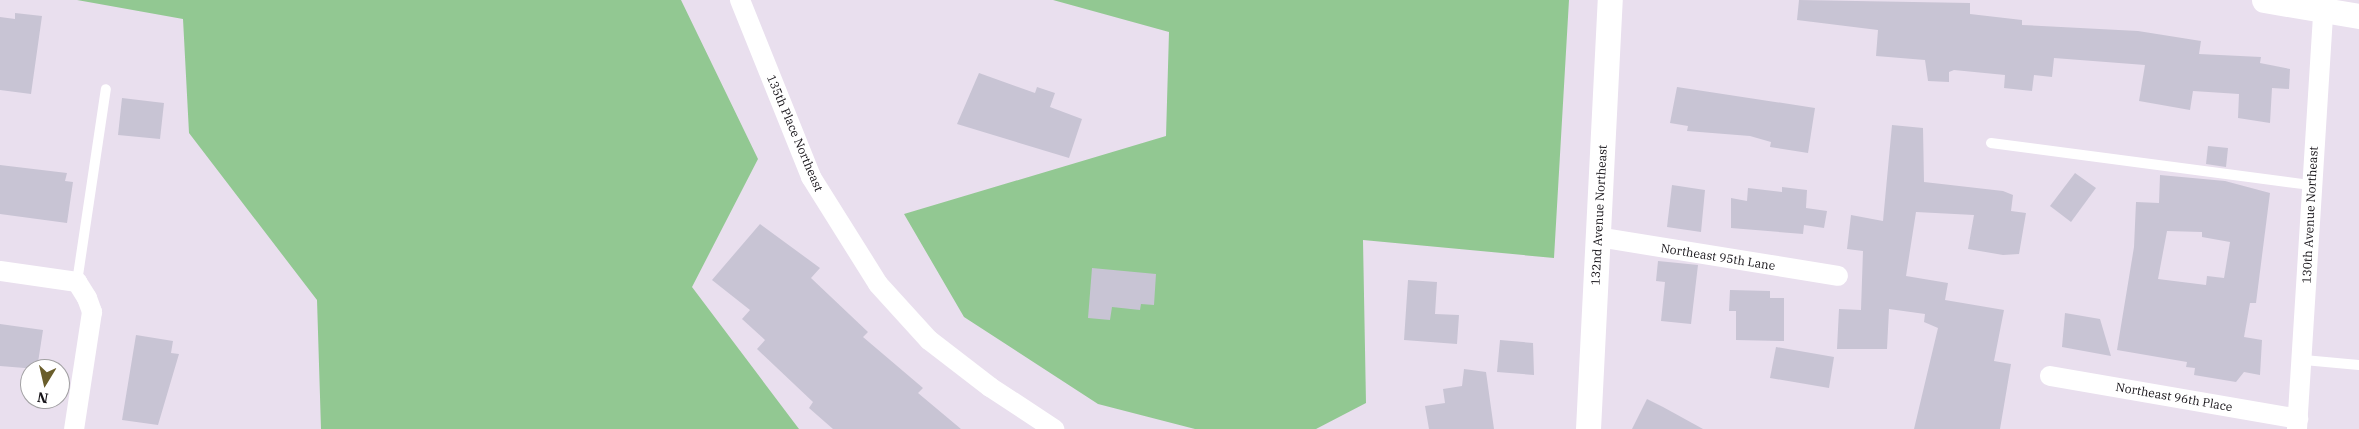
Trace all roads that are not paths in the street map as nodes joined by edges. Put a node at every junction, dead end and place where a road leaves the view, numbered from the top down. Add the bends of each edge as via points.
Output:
1 (740, 0) edge
2 (1610, 0) edge
3 (2264, 0) edge
4 (2323, 5) edge
5 (2359, 16) edge
6 (106, 89) dead end
7 (1991, 143) dead end
8 (2311, 185) junction
9 (1598, 238) junction
10 (0, 271) edge
11 (1838, 276) dead end
12 (77, 282) junction
13 (2304, 360) junction
14 (2359, 365) edge
15 (2050, 376) dead end
16 (2298, 424) edge
17 (74, 429) edge
18 (1054, 429) edge
19 (1588, 429) edge

1 - 18 street, 135th Place Northeast via 811,177 878,284 929,340 990,388
2 - 9 street, 132nd Avenue Northeast
3 - 4 street
4 - 5 street
4 - 8 street, 130th Avenue Northeast
6 - 12 lane
7 - 8 lane
8 - 13 street, 130th Avenue Northeast
9 - 11 street, Northeast 95th Lane
9 - 19 street, 132nd Avenue Northeast
10 - 12 street
12 - 17 street via 92,312
13 - 14 lane
13 - 16 street, 130th Avenue Northeast
15 - 16 street, Northeast 96th Place

